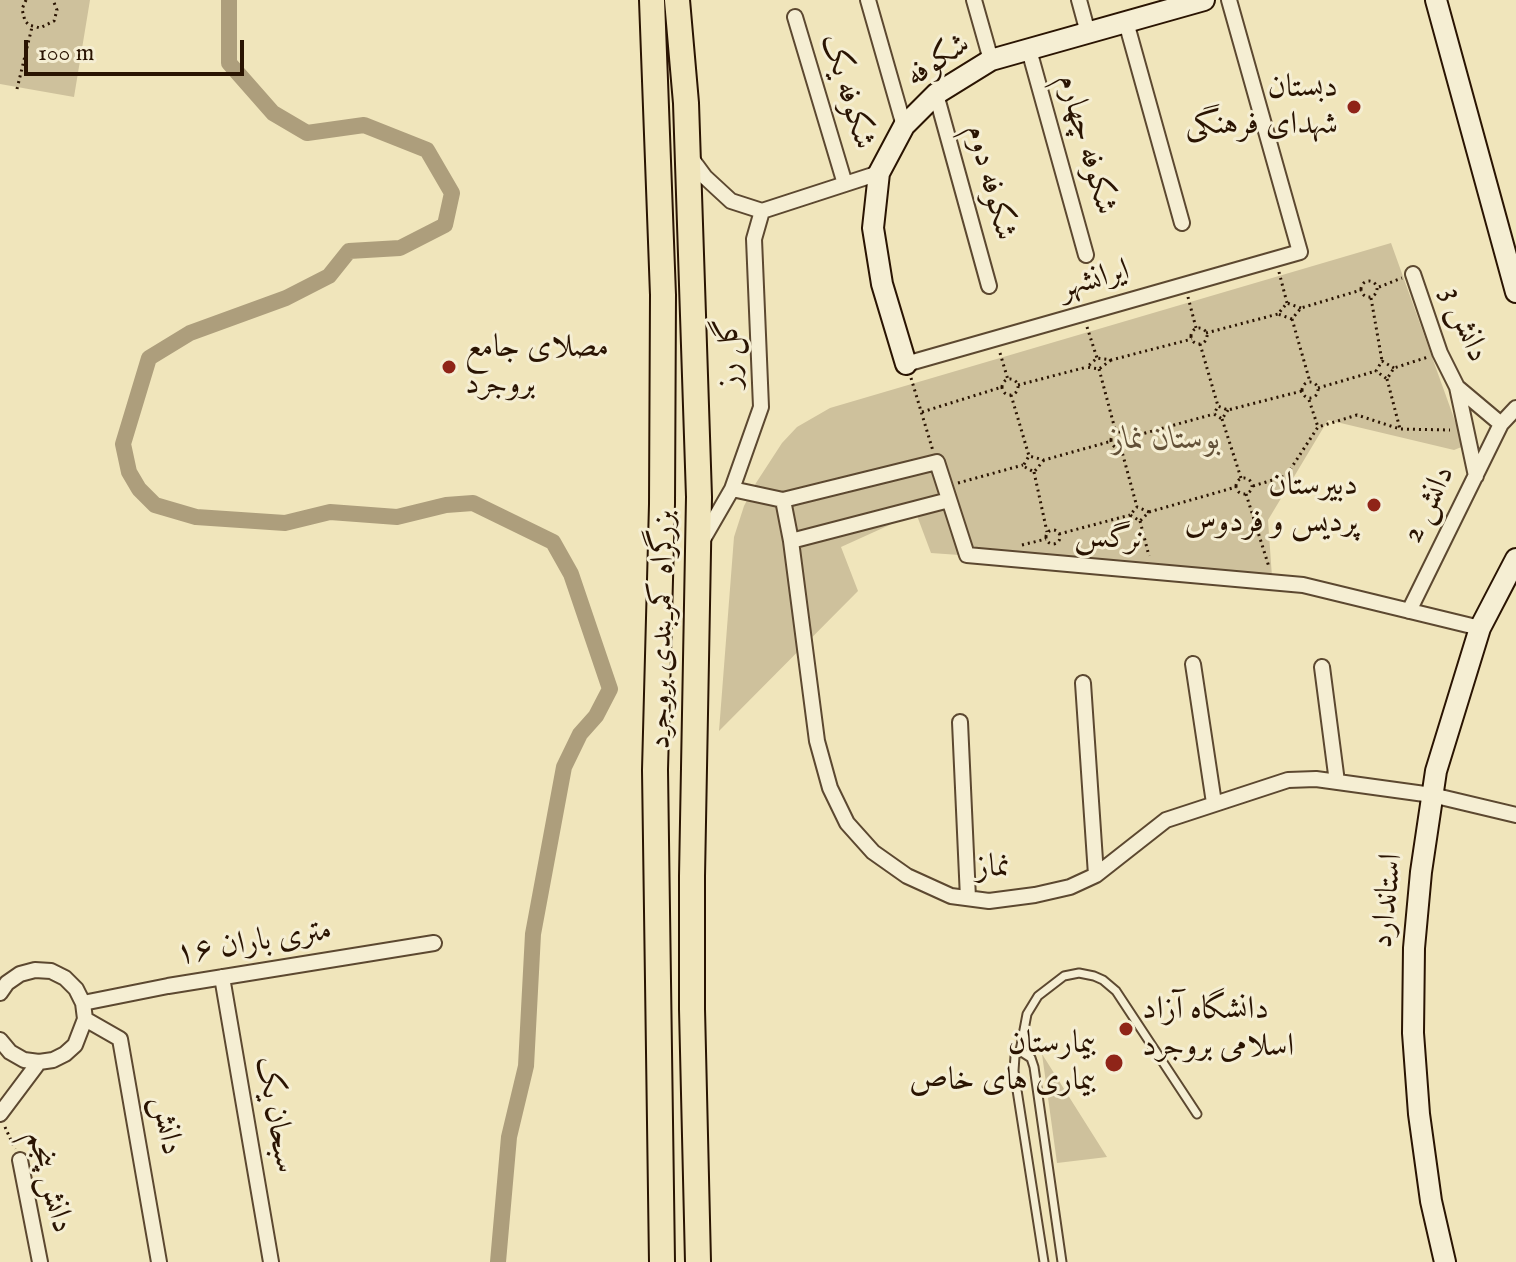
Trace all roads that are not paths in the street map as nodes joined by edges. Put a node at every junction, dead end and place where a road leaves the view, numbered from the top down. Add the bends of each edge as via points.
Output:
1 (631, 0) edge
2 (652, 0) edge
3 (677, 0) edge
4 (868, 0) edge
5 (974, 0) edge
6 (1079, 0) edge
7 (1229, 0) edge
8 (1436, 0) edge
9 (1191, 2) edge
10 (795, 17) dead end
11 (1126, 22) junction
12 (653, 25) junction
13 (1088, 33) junction
14 (1029, 50) junction
15 (991, 60) junction
16 (936, 94) junction
17 (904, 126) junction
18 (688, 154) junction
19 (879, 173) junction
20 (845, 184) junction
21 (762, 211) junction
22 (1182, 223) dead end
23 (1086, 255) dead end
24 (1413, 274) road end
25 (989, 286) dead end
26 (1516, 292) edge
27 (906, 364) joint
28 (1457, 387) junction
29 (1516, 408) edge
30 (1501, 424) junction
31 (1476, 476) junction
32 (732, 489) junction
33 (947, 493) junction
34 (783, 500) junction
35 (791, 541) junction
36 (698, 547) junction
37 (1516, 559) edge
38 (1409, 611) junction
39 (1480, 628) junction
40 (1193, 664) dead end
41 (1322, 667) dead end
42 (1083, 683) dead end
43 (960, 722) dead end
44 (1337, 782) junction
45 (1432, 795) junction
46 (1214, 803) junction
47 (1516, 815) edge
48 (1096, 875) junction
49 (968, 898) junction
50 (434, 943) dead end
51 (222, 977) junction
52 (0, 993) edge
53 (83, 1003) junction
54 (85, 1019) junction
55 (0, 1040) edge
56 (1020, 1051) junction
57 (39, 1062) junction
58 (1197, 1114) dead end
59 (0, 1115) edge
60 (20, 1160) road end
61 (40, 1262) edge
62 (159, 1262) edge
63 (271, 1262) edge
64 (662, 1262) edge
65 (698, 1262) edge
66 (1044, 1262) edge
67 (1062, 1262) edge
68 (1445, 1262) edge

1 - 12 highway
2 - 12 highway, بزرگراه کمربندی بروجرد
3 - 18 highway, بزرگراه کمربندی بروجرد
4 - 17 street
5 - 15 street
6 - 13 street
7 - 27 street, ایرانشهر via 1300,252
8 - 26 street
9 - 11 street, شکوفه
10 - 20 street, شکوفه یک
11 - 13 street, شکوفه
11 - 22 street
12 - 64 highway, بزرگراه کمربندی بروجرد via 663,295 655,770
13 - 14 street, شکوفه
14 - 15 street, شکوفه
14 - 23 street, شکوفه چهارم
15 - 16 street, شکوفه
16 - 17 street, شکوفه
16 - 25 street, شکوفه دوم
17 - 19 street, شکوفه
18 - 21 street via 731,201
18 - 36 highway, بزرگراه کمربندی بروجرد
19 - 20 street
19 - 27 street, شکوفه via 873,228 882,284
20 - 21 street
21 - 32 street, گل رز via 754,239 761,407
24 - 28 street, دانش 3
28 - 30 street, دانش 3
28 - 31 street
29 - 30 street, دانش 2
30 - 31 street, دانش 2
31 - 38 street, دانش 2
32 - 34 street
32 - 36 street, گل رز
33 - 34 street via 937,462
33 - 35 street
33 - 38 street, نرگس via 967,555 1303,585
34 - 35 street, نماز
35 - 49 street, نماز via 817,741 847,823 873,852 907,876
36 - 65 highway, بزرگراه کمربندی بروجرد via 692,876
37 - 39 street, استاندارد
38 - 39 street, نرگس
39 - 45 street, استاندارد
40 - 46 street
41 - 44 street
42 - 48 street
43 - 49 street
44 - 45 street, نماز
44 - 46 street, نماز via 1288,780
45 - 47 street, نماز
45 - 68 street, استاندارد via 1414,948 1413,1033 1431,1201
46 - 48 street, نماز via 1166,820
48 - 49 street, نماز via 1035,895
50 - 51 street, ۱۶ متری باران
51 - 53 street, ۱۶ متری باران
51 - 63 street, سبحان یک
52 - 53 street via 20,974 51,971 76,989
53 - 54 street
54 - 57 street via 75,1045 53,1060
54 - 62 street, دانش via 120,1039
55 - 57 street via 24,1060
56 - 58 lane via 1027,1014 1038,996 1064,976 1094,976 1116,991
56 - 66 lane via 1014,1071
56 - 67 lane via 1034,1067
57 - 59 street
60 - 61 street, دانش پنجم

